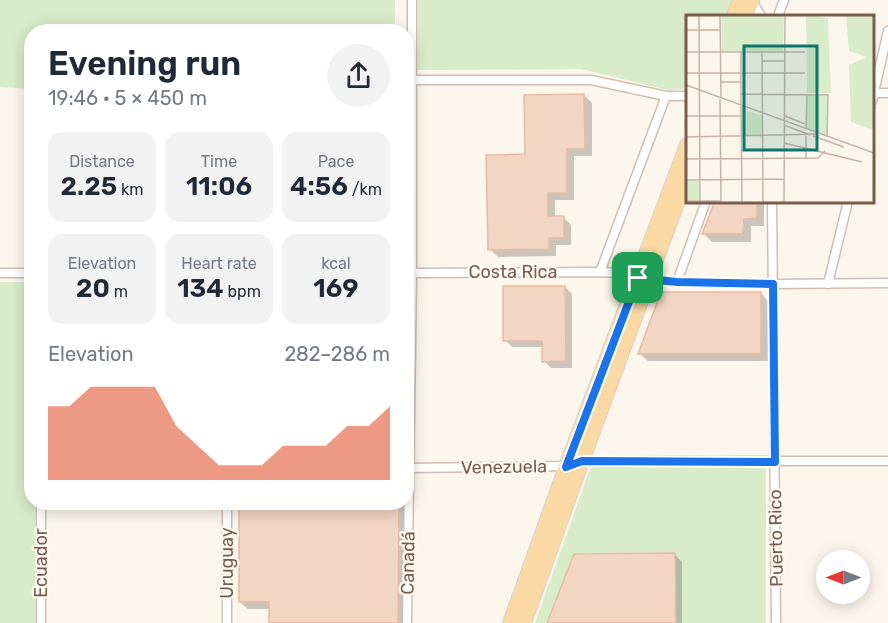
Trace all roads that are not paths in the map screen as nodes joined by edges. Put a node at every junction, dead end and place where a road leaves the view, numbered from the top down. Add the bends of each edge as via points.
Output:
1 (412, 0) edge
2 (740, 0) edge
3 (752, 0) edge
4 (784, 0) edge
5 (734, 15) edge
6 (746, 15) edge
7 (760, 15) edge
8 (778, 15) edge
9 (412, 24) edge
10 (888, 31) edge
11 (414, 80) edge
12 (873, 92) edge
13 (888, 93) edge
14 (666, 96) junction
15 (686, 96) edge
16 (873, 96) edge
17 (686, 148) edge
18 (686, 178) edge
19 (706, 202) edge
20 (772, 202) edge
21 (848, 202) edge
22 (600, 272) junction
23 (0, 273) edge
24 (24, 273) edge
25 (414, 273) edge
26 (643, 279) junction
27 (677, 282) junction
28 (888, 283) edge
29 (773, 284) junction
30 (828, 284) junction
31 (582, 461) junction
32 (888, 461) edge
33 (775, 462) junction
34 (566, 467) junction
35 (414, 468) edge
36 (41, 510) edge
37 (227, 510) edge
38 (408, 510) edge
39 (41, 623) edge
40 (227, 623) edge
41 (407, 623) edge
42 (510, 623) edge
43 (524, 623) edge
44 (776, 623) edge

1 - 9 street, Canadá
2 - 5 main road
3 - 6 main road
3 - 7 street
4 - 8 street
10 - 12 street
11 - 14 street via 591,80
13 - 16 street
14 - 15 street
14 - 22 street
17 - 26 main road
18 - 26 main road
19 - 27 street
20 - 29 street, Puerto Rico
21 - 30 street
22 - 25 street, Costa Rica
22 - 26 street, Costa Rica
23 - 24 street
26 - 27 street
26 - 31 main road
26 - 34 main road
27 - 29 street
28 - 30 street
29 - 30 street
29 - 33 street, Puerto Rico
31 - 33 street, Venezuela
31 - 34 street, Venezuela
31 - 43 main road
32 - 33 street, Venezuela
33 - 44 street, Puerto Rico
34 - 35 street, Venezuela
34 - 42 main road
36 - 39 street, Ecuador
37 - 40 street, Uruguay
38 - 41 street, Canadá

